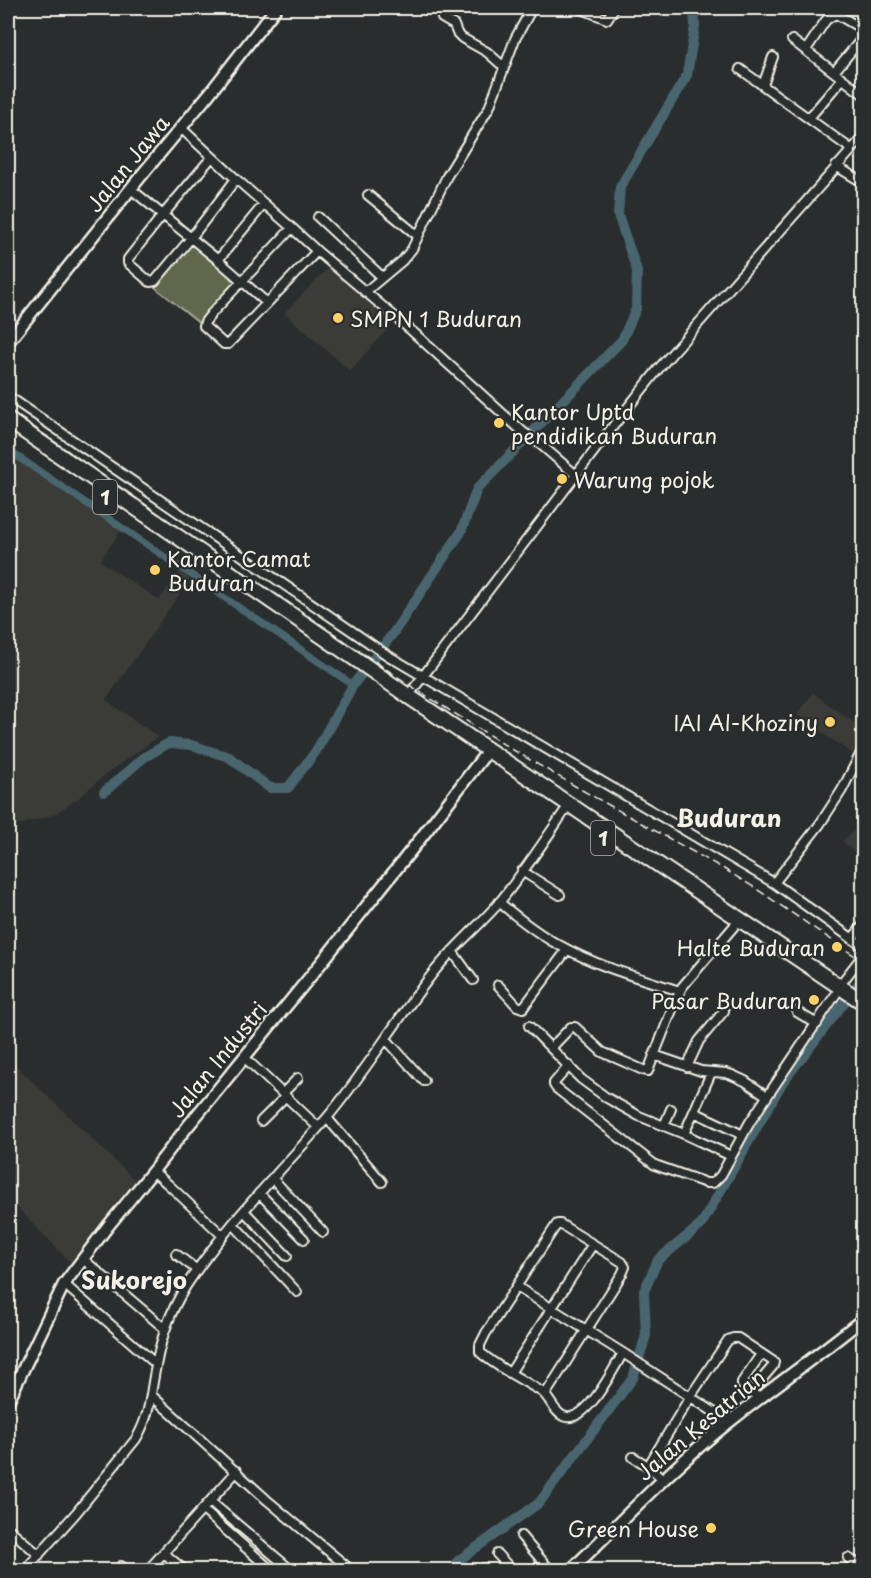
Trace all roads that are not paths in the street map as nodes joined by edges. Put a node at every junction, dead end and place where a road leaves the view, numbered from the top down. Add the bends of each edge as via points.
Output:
1 (276, 8) edge
2 (532, 8) edge
3 (579, 8) edge
4 (614, 8) edge
5 (826, 8) edge
6 (835, 14) junction
7 (442, 18) dead end
8 (864, 30) edge
9 (864, 36) edge
10 (792, 40) dead end
11 (806, 50) junction
12 (773, 57) dead end
13 (504, 67) junction
14 (741, 69) dead end
15 (834, 72) junction
16 (842, 79) junction
17 (763, 85) junction
18 (862, 91) edge
19 (809, 118) junction
20 (181, 128) junction
21 (864, 136) edge
22 (850, 149) junction
23 (212, 157) junction
24 (836, 166) junction
25 (236, 179) junction
26 (864, 183) edge
27 (130, 189) junction
28 (368, 195) dead end
29 (264, 204) junction
30 (162, 216) junction
31 (318, 217) dead end
32 (292, 228) junction
33 (418, 236) junction
34 (191, 238) junction
35 (317, 251) junction
36 (218, 260) junction
37 (382, 278) junction
38 (242, 281) junction
39 (365, 292) junction
40 (267, 303) junction
41 (8, 342) edge
42 (8, 396) edge
43 (8, 420) edge
44 (8, 430) edge
45 (576, 475) junction
46 (358, 665) junction
47 (373, 676) junction
48 (423, 677) junction
49 (408, 696) junction
50 (864, 747) edge
51 (483, 757) junction
52 (564, 812) junction
53 (522, 871) junction
54 (774, 883) junction
55 (687, 891) junction
56 (560, 895) dead end
57 (703, 901) junction
58 (499, 902) junction
59 (864, 924) edge
60 (735, 926) junction
61 (852, 939) junction
62 (864, 947) edge
63 (567, 950) junction
64 (452, 951) junction
65 (864, 954) edge
66 (473, 980) dead end
67 (498, 985) dead end
68 (680, 991) junction
69 (838, 991) junction
70 (859, 1005) edge
71 (724, 1011) dead end
72 (797, 1012) dead end
73 (817, 1024) junction
74 (529, 1026) dead end
75 (386, 1039) junction
76 (551, 1048) junction
77 (654, 1055) junction
78 (244, 1057) junction
79 (569, 1066) junction
80 (687, 1067) junction
81 (711, 1073) junction
82 (298, 1078) dead end
83 (424, 1081) dead end
84 (284, 1095) junction
85 (767, 1096) junction
86 (671, 1109) dead end
87 (694, 1112) junction
88 (327, 1118) junction
89 (261, 1121) dead end
90 (664, 1126) junction
91 (318, 1127) junction
92 (684, 1134) junction
93 (742, 1135) junction
94 (731, 1156) junction
95 (153, 1171) junction
96 (272, 1178) junction
97 (382, 1182) dead end
98 (259, 1193) junction
99 (244, 1211) junction
100 (233, 1224) junction
101 (322, 1232) dead end
102 (223, 1236) junction
103 (304, 1239) dead end
104 (593, 1244) junction
105 (176, 1254) dead end
106 (287, 1256) dead end
107 (83, 1258) junction
108 (197, 1270) junction
109 (64, 1284) junction
110 (517, 1287) junction
111 (297, 1292) dead end
112 (552, 1309) junction
113 (864, 1318) edge
114 (165, 1329) junction
115 (586, 1330) junction
116 (623, 1353) junction
117 (761, 1354) junction
118 (156, 1364) junction
119 (510, 1373) junction
120 (544, 1394) junction
121 (151, 1395) junction
122 (755, 1395) junction
123 (690, 1397) junction
124 (8, 1401) edge
125 (729, 1422) junction
126 (633, 1457) dead end
127 (648, 1466) junction
128 (237, 1471) junction
129 (663, 1479) junction
130 (211, 1502) junction
131 (203, 1510) junction
132 (8, 1528) edge
133 (521, 1536) dead end
134 (164, 1553) junction
135 (497, 1554) dead end
136 (39, 1555) junction
137 (848, 1558) dead end
138 (547, 1567) edge
139 (864, 1567) edge
140 (25, 1570) edge
141 (148, 1570) edge
142 (184, 1570) edge
143 (270, 1570) edge
144 (291, 1570) edge
145 (351, 1570) edge
146 (512, 1570) edge
147 (537, 1570) edge
148 (571, 1570) edge

1 - 20 street, Jalan Jawa
2 - 13 street
3 - 4 street via 607,19
5 - 6 street
6 - 8 street
6 - 11 street via 826,20
7 - 13 street via 454,25 462,38
9 - 15 street
10 - 11 street
11 - 15 street
12 - 17 street
13 - 33 street via 489,108 447,176
14 - 17 street
15 - 16 street
16 - 18 street
16 - 19 street
17 - 19 street
19 - 22 street
20 - 23 street
20 - 27 street, Jalan Jawa
21 - 22 street
22 - 24 street
23 - 25 street
23 - 30 street
24 - 26 street
24 - 45 street via 660,367
25 - 29 street
25 - 34 street
27 - 30 street
27 - 41 street, Jalan Jawa
28 - 33 street
29 - 32 street
29 - 36 street
30 - 34 street
30 - 34 street via 128,261 150,282
31 - 37 street
32 - 35 street
32 - 38 street
33 - 37 street via 408,255
34 - 36 street
35 - 39 street
35 - 40 street
36 - 38 street
37 - 39 street
38 - 40 street
38 - 40 street via 205,322 204,326 224,344
39 - 45 street
42 - 48 street
43 - 46 highway, 1
44 - 46 highway, 1
45 - 48 street
46 - 47 highway, 1
47 - 49 highway, 1
47 - 51 highway, 1
48 - 49 street
48 - 54 street
49 - 55 highway, 1
50 - 54 street via 843,790
51 - 52 highway, 1
51 - 78 street, Jalan Industri
52 - 53 street
52 - 55 highway, 1
53 - 56 street
53 - 58 street
54 - 61 street
55 - 57 highway, 1
57 - 60 highway, 1
57 - 69 highway, 1 via 734,915
58 - 63 street
58 - 64 street
59 - 61 street
60 - 68 street
60 - 69 highway, 1
61 - 62 street
63 - 67 street via 523,1008
63 - 68 street
64 - 66 street
64 - 75 street
65 - 69 street
68 - 77 street
69 - 70 highway, 1
69 - 73 street
71 - 80 street via 699,1041
72 - 73 street
73 - 85 street
74 - 76 street
75 - 83 street
75 - 88 street
76 - 77 street via 574,1026 602,1052 643,1070 649,1069
76 - 79 street
77 - 80 street
78 - 84 street
78 - 95 street, Jalan Industri
79 - 90 street via 607,1098
79 - 94 street via 555,1087 655,1165 711,1184
80 - 81 street
81 - 85 street via 732,1075
81 - 87 street
82 - 84 street
84 - 89 street
84 - 91 street
85 - 93 street
86 - 90 street
87 - 92 street
87 - 93 street
88 - 91 street
88 - 97 street
90 - 92 street
91 - 96 street
92 - 94 street
93 - 94 street
95 - 102 street
95 - 107 street, Jalan Industri
96 - 98 street
96 - 101 street
98 - 99 street
98 - 103 street
99 - 100 street
99 - 106 street
100 - 102 street
100 - 111 street
102 - 108 street
104 - 110 street via 557,1224
104 - 112 street
104 - 115 street via 625,1266
105 - 108 street
107 - 109 street, Jalan Industri
107 - 114 street
108 - 114 street
109 - 118 street
109 - 124 street, Jalan Industri
110 - 112 street
110 - 119 street via 479,1348
112 - 115 street
112 - 119 street
113 - 122 street, Jalan Kesatrian
114 - 118 street
115 - 116 street
115 - 120 street
116 - 120 street via 592,1403 578,1415 562,1415
116 - 123 street
117 - 122 street via 742,1382
117 - 122 street via 774,1362
117 - 123 street via 738,1338 728,1340
118 - 121 street
119 - 120 street
121 - 128 street
121 - 136 street via 147,1418 136,1439
122 - 125 street, Jalan Kesatrian
123 - 125 street
123 - 127 street
125 - 129 street, Jalan Kesatrian
126 - 127 street
127 - 129 street
128 - 130 street
128 - 145 street
129 - 148 street, Jalan Kesatrian
130 - 131 street
130 - 144 street
131 - 134 street
131 - 143 street
132 - 136 street
133 - 138 street
134 - 141 street
134 - 142 street
135 - 146 street
136 - 140 street
137 - 139 street
138 - 147 street

